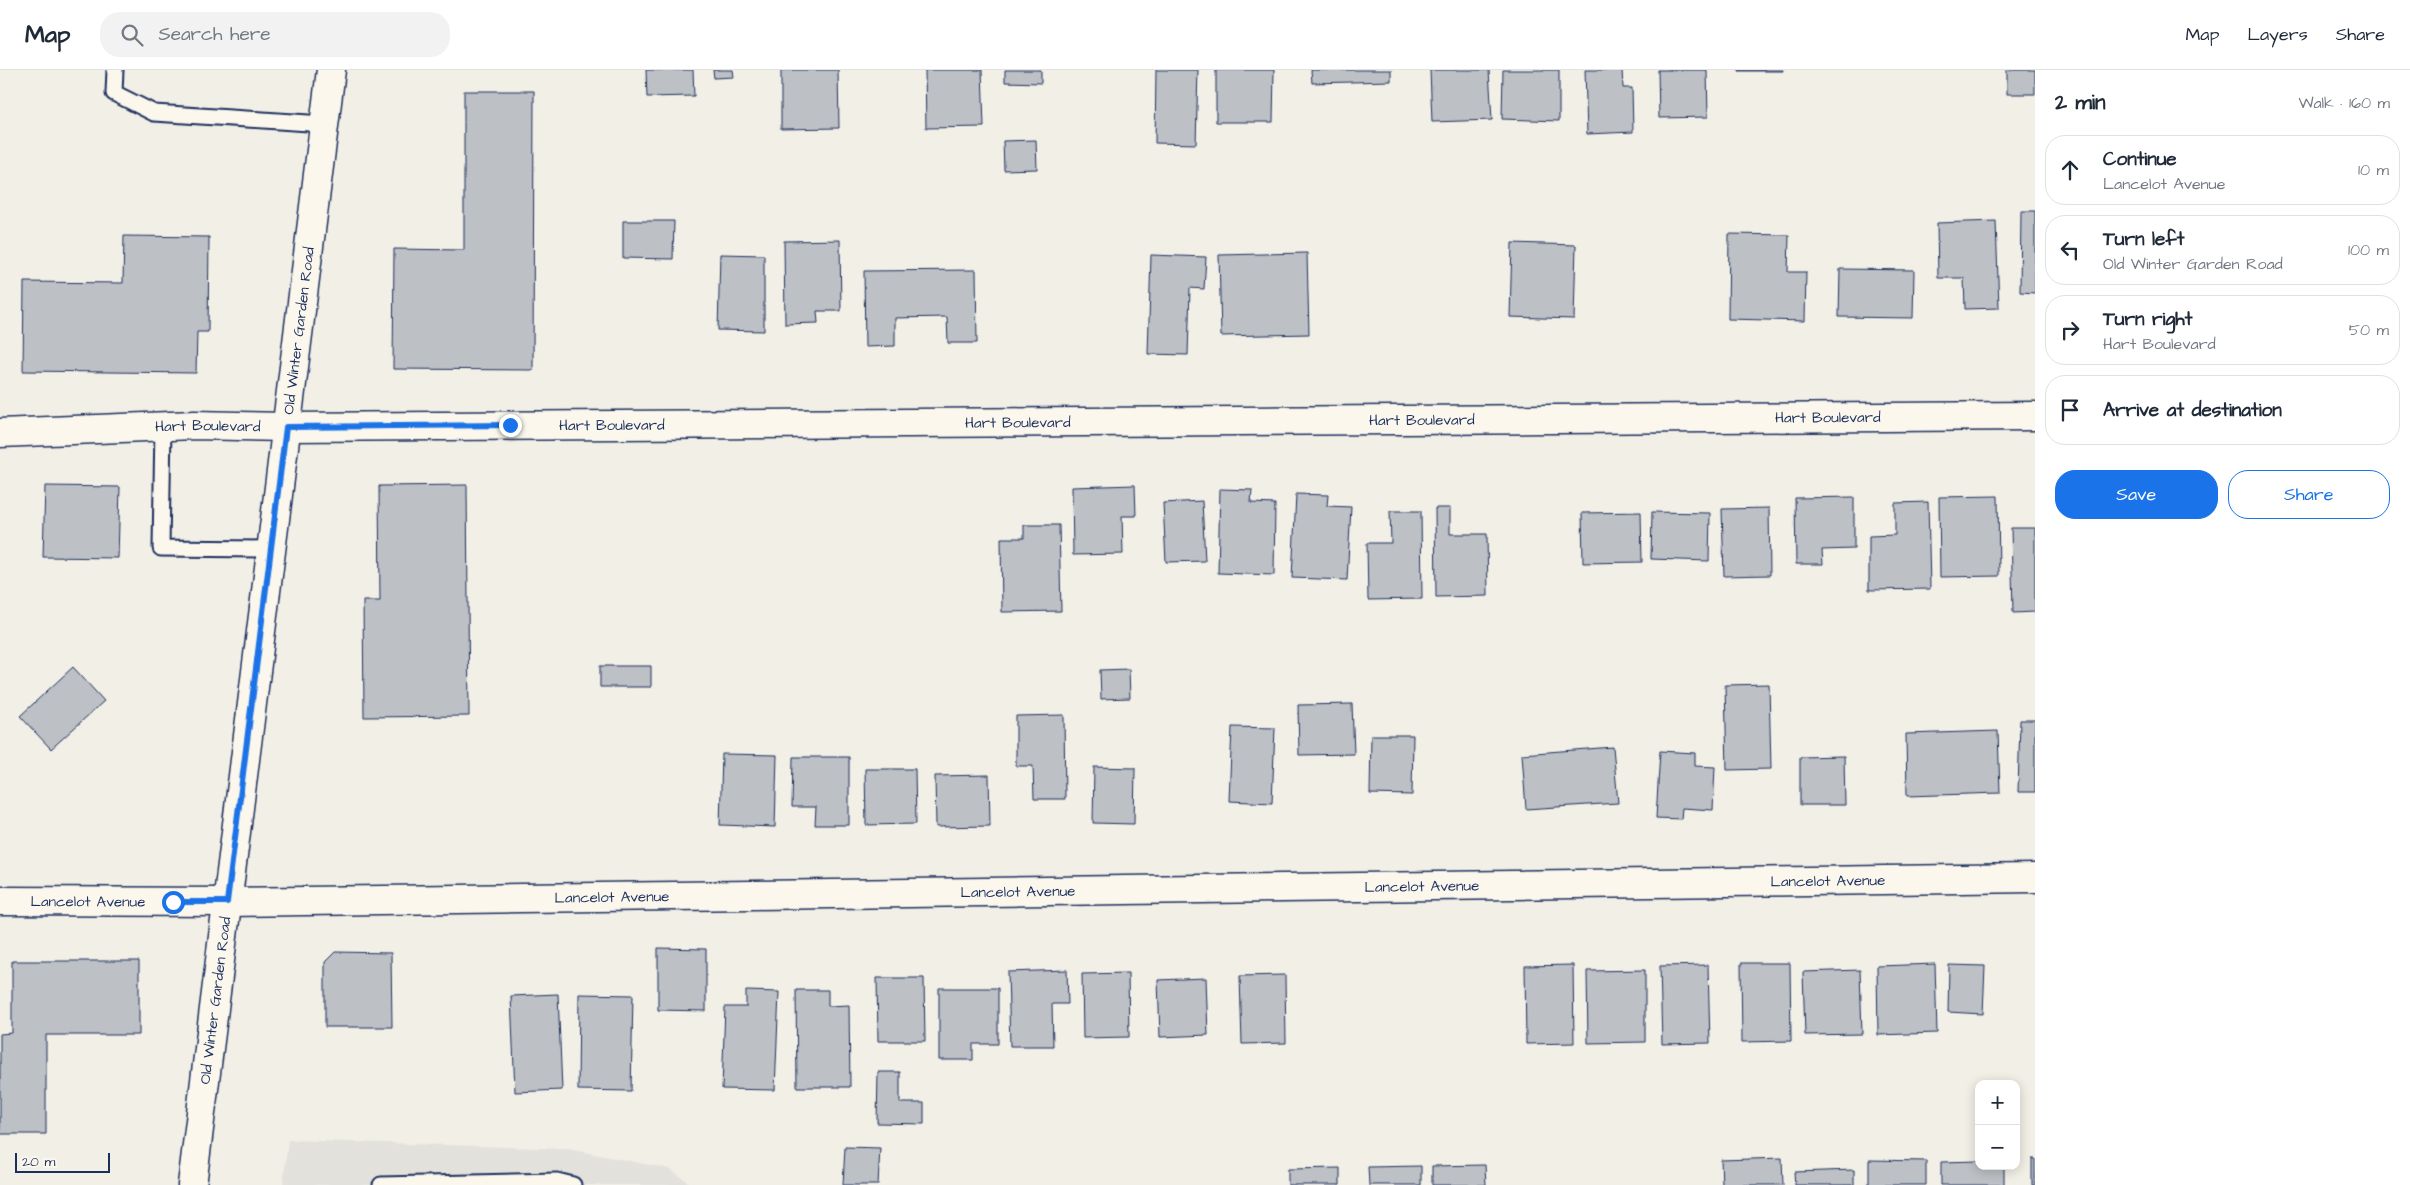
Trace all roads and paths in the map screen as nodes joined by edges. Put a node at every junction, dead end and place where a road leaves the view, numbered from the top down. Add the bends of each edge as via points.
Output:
1 (115, 70) edge
2 (331, 70) edge
3 (324, 124) junction
4 (2035, 416) edge
5 (163, 426) junction
6 (286, 427) junction
7 (0, 433) edge
8 (271, 549) junction
9 (2035, 878) edge
10 (0, 901) edge
11 (227, 902) junction
12 (192, 1185) edge
13 (381, 1185) edge
14 (573, 1185) edge

1 - 3 lane via 114,93 154,112
2 - 3 street, Old Winter Garden Road
3 - 6 street, Old Winter Garden Road
4 - 6 street, Hart Boulevard
5 - 6 street, Hart Boulevard
5 - 7 street, Hart Boulevard
5 - 8 lane via 161,548
6 - 8 street, Old Winter Garden Road
8 - 11 street, Old Winter Garden Road
9 - 11 street, Lancelot Avenue
10 - 11 street, Lancelot Avenue
11 - 12 street, Old Winter Garden Road
13 - 14 lane via 557,1181

